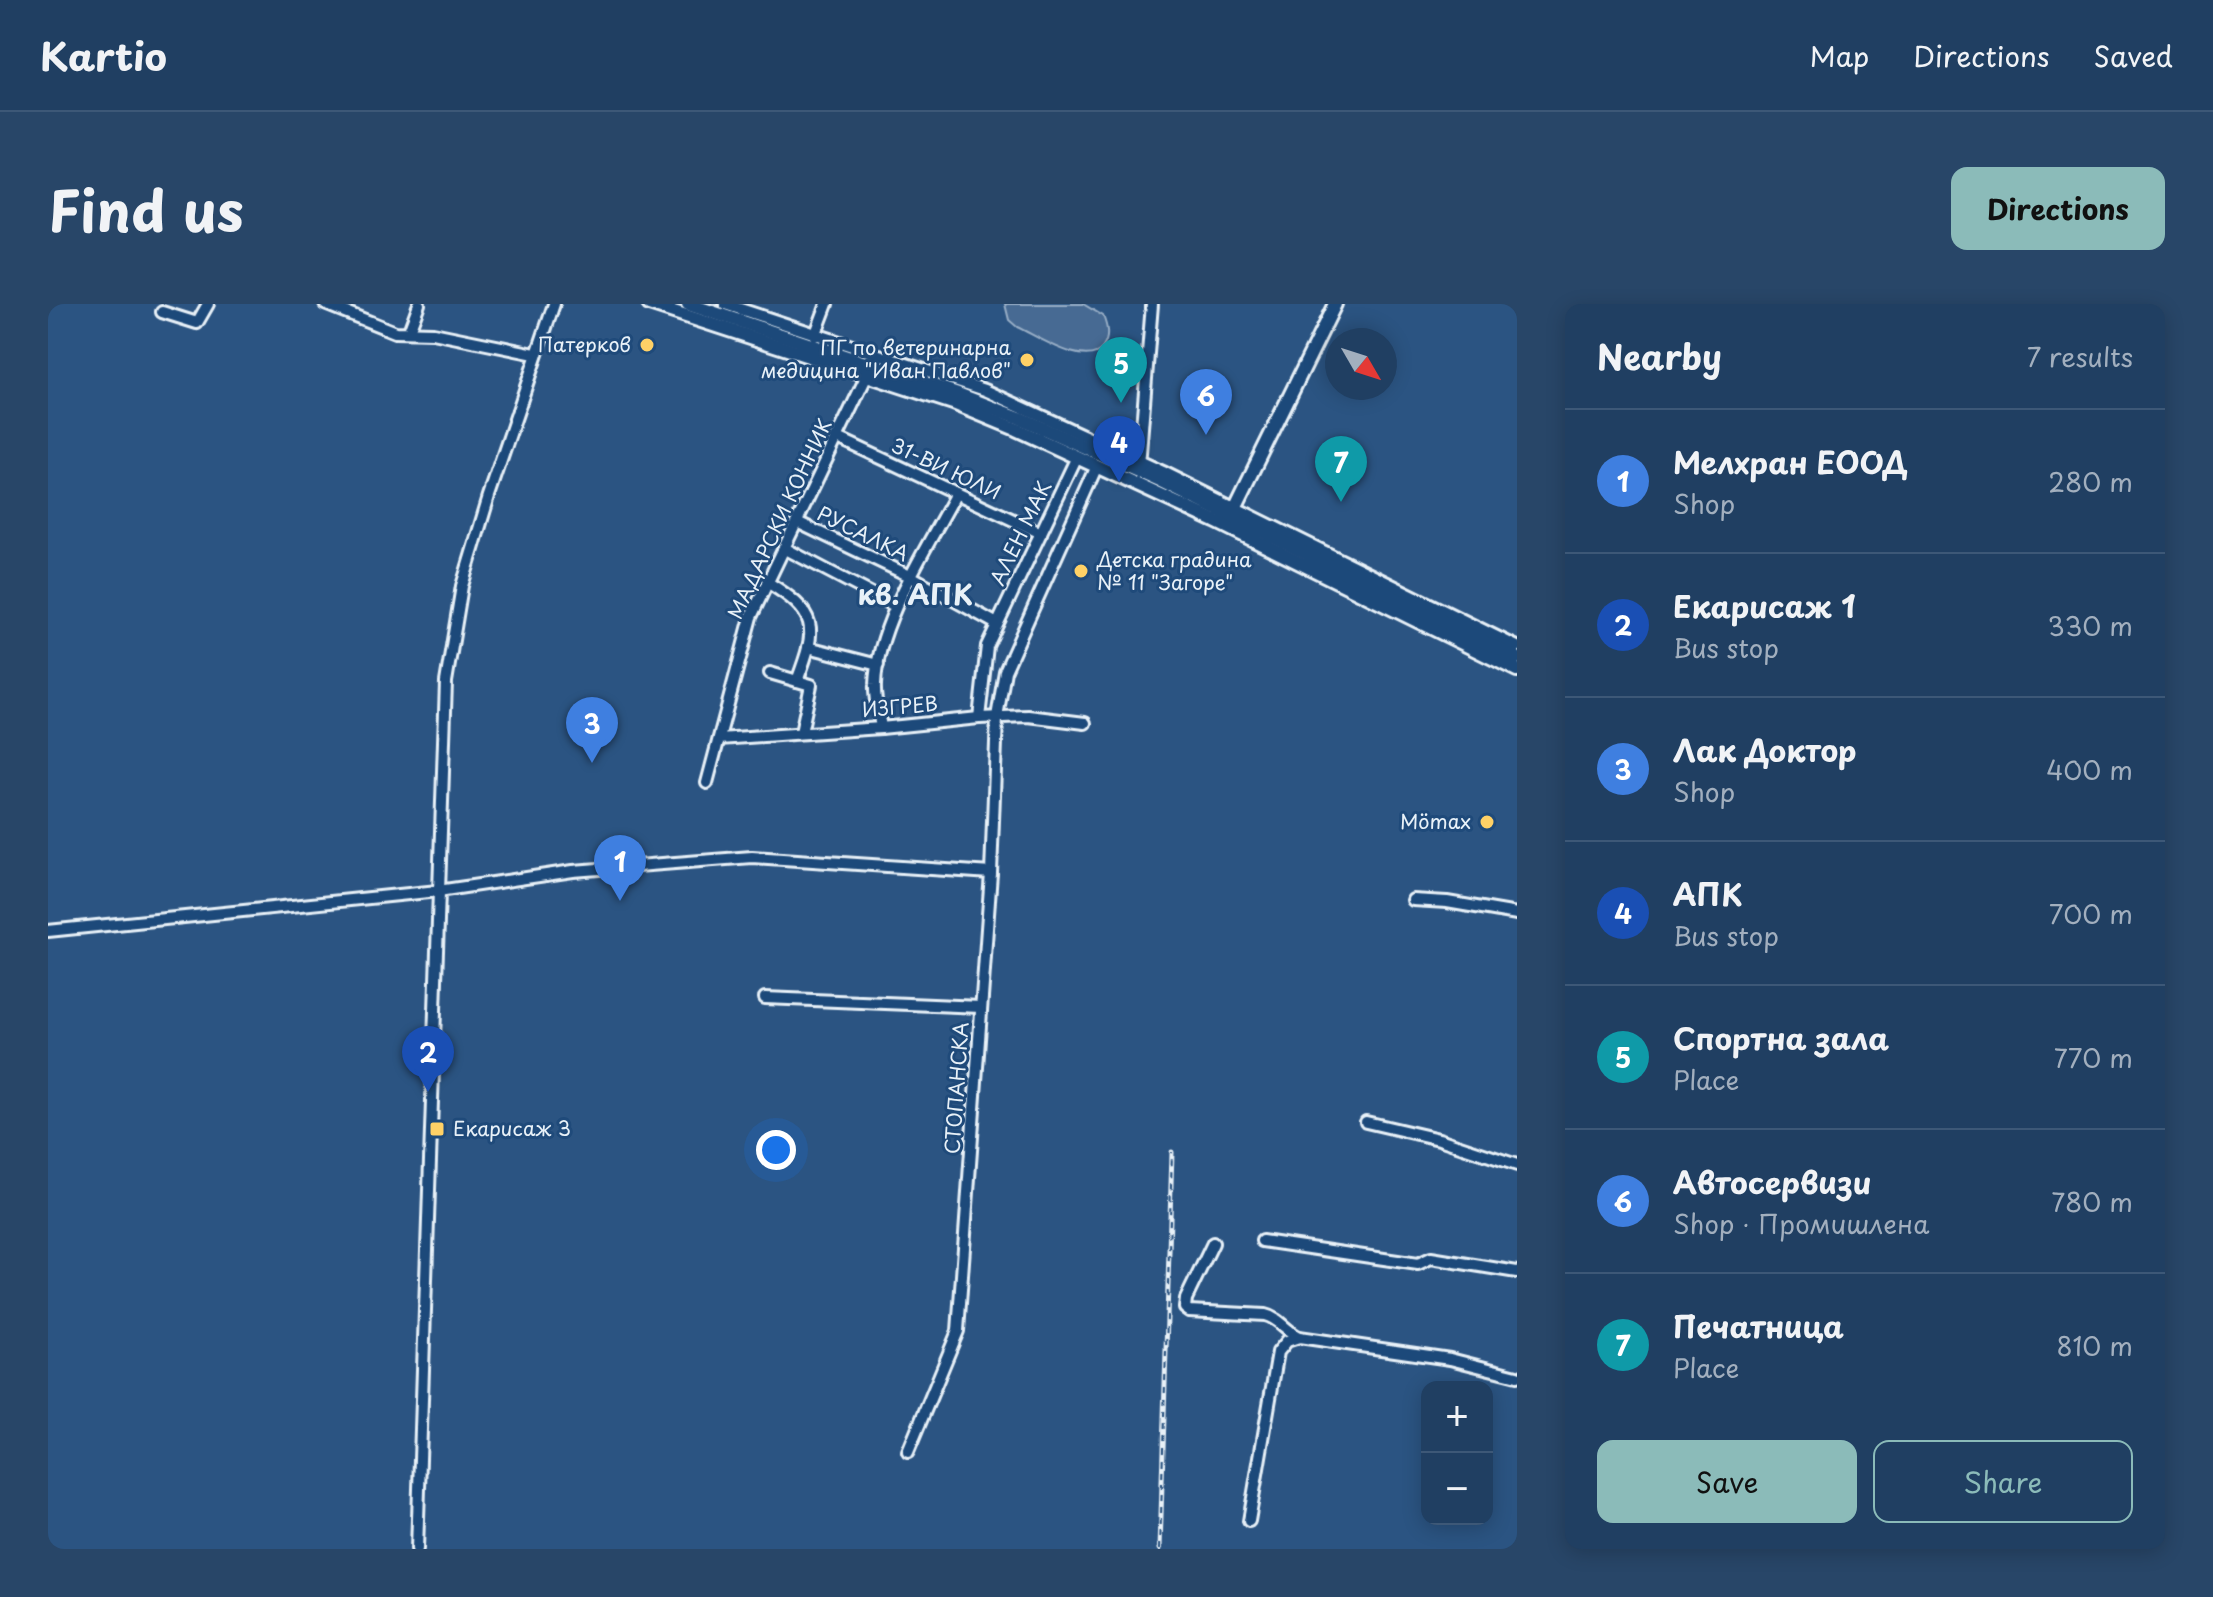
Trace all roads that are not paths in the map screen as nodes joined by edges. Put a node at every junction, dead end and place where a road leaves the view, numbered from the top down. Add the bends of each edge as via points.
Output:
1 (208, 304) edge
2 (325, 304) edge
3 (419, 304) edge
4 (554, 304) edge
5 (649, 304) edge
6 (688, 304) edge
7 (725, 304) edge
8 (827, 304) edge
9 (1152, 304) edge
10 (1335, 304) edge
11 (162, 312) dead end
12 (409, 331) junction
13 (814, 339) junction
14 (535, 354) junction
15 (869, 371) junction
16 (836, 437) junction
17 (1077, 457) junction
18 (1097, 466) junction
19 (1139, 467) junction
20 (956, 493) junction
21 (1233, 512) junction
22 (1206, 517) junction
23 (797, 522) junction
24 (1041, 533) junction
25 (1242, 534) junction
26 (784, 548) junction
27 (912, 577) junction
28 (767, 582) junction
29 (895, 606) junction
30 (997, 624) junction
31 (808, 647) junction
32 (1517, 647) edge
33 (1517, 658) edge
34 (878, 665) junction
35 (1517, 670) edge
36 (770, 673) dead end
37 (797, 681) junction
38 (997, 717) junction
39 (979, 718) junction
40 (1085, 723) dead end
41 (881, 728) junction
42 (801, 733) junction
43 (719, 739) junction
44 (707, 783) dead end
45 (991, 873) junction
46 (438, 891) junction
47 (1413, 900) dead end
48 (1517, 914) edge
49 (48, 931) edge
50 (765, 998) dead end
51 (981, 1007) junction
52 (1366, 1122) dead end
53 (1517, 1165) edge
54 (1262, 1241) dead end
55 (1213, 1243) dead end
56 (1517, 1272) edge
57 (1299, 1337) junction
58 (1517, 1376) edge
59 (908, 1452) dead end
60 (1249, 1521) dead end
61 (417, 1549) edge

1 - 11 street via 197,323
2 - 12 street via 395,332
3 - 12 street
4 - 14 street
5 - 15 main road
6 - 13 main road
7 - 13 street
8 - 13 street
9 - 19 street
10 - 21 main road
12 - 14 street
13 - 15 main road
13 - 19 street via 985,390
14 - 46 street via 462,586 443,720
15 - 16 street, МАДАРСКИ КОННИК
15 - 17 main road
15 - 19 main road via 995,408
16 - 20 street, 31-ВИ ЮЛИ
16 - 23 street, МАДАРСКИ КОННИК
17 - 18 main road
17 - 24 street, АЛЕН МАК
18 - 22 main road
18 - 38 street, СТОПАНСКА via 1005,671
19 - 21 main road
20 - 24 street, 31-ВИ ЮЛИ
20 - 27 street
21 - 22 main road
21 - 25 main road
21 - 32 street
21 - 33 main road
22 - 25 main road
23 - 26 street, МАДАРСКИ КОННИК
23 - 27 street, РУСАЛКА
24 - 30 street, АЛЕН МАК
25 - 35 main road
26 - 28 street, МАДАРСКИ КОННИК
26 - 29 street
27 - 29 street
27 - 30 street, РУСАЛКА
28 - 31 street via 806,613
28 - 43 street, МАДАРСКИ КОННИК via 751,617
29 - 34 street
30 - 39 street, АЛЕН МАК via 987,646
31 - 34 street
31 - 37 street
34 - 41 street via 874,686
36 - 37 street
37 - 42 street via 811,685
38 - 39 street, ИЗГРЕВ
38 - 40 street, ИЗГРЕВ
38 - 45 street, СТОПАНСКА
39 - 41 street, ИЗГРЕВ
41 - 42 street, ИЗГРЕВ
42 - 43 street, ИЗГРЕВ
43 - 44 street, МАДАРСКИ КОННИК
45 - 46 street via 752,857 573,871
45 - 51 street, СТОПАНСКА
46 - 49 street
46 - 61 street
47 - 48 street
50 - 51 street
51 - 59 street, СТОПАНСКА via 958,1331
52 - 53 street
54 - 56 street via 1418,1264 1431,1258
55 - 57 street via 1185,1308 1265,1315
57 - 58 street via 1450,1359
57 - 60 street via 1278,1352

